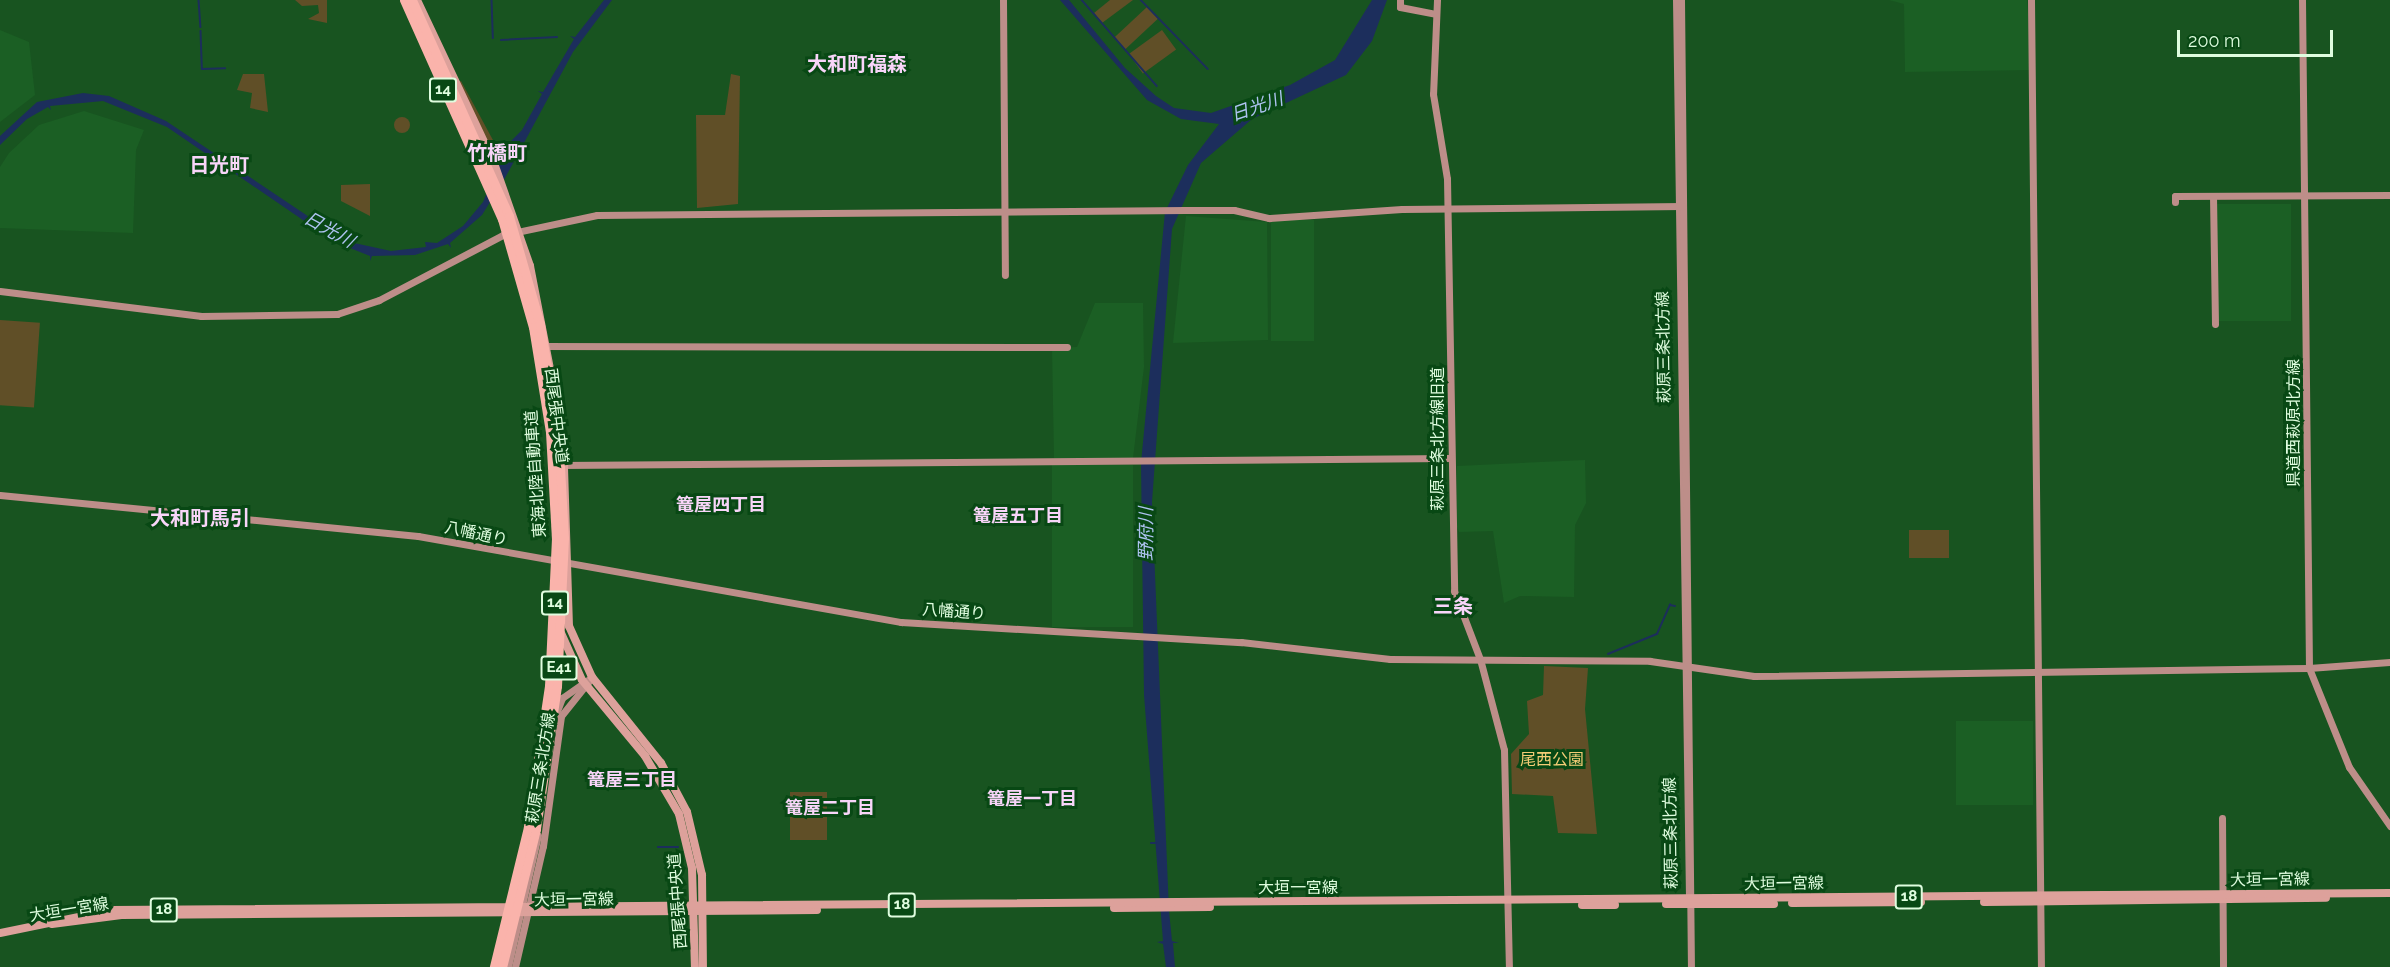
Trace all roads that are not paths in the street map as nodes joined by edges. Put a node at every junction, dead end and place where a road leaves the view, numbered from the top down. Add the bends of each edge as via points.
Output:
1 (402, 0) edge
2 (415, 0) edge
3 (1003, 0) edge
4 (1400, 0) edge
5 (1437, 0) edge
6 (1676, 0) edge
7 (1681, 0) edge
8 (2031, 0) edge
9 (2302, 0) edge
10 (1435, 14) junction
11 (2304, 195) junction
12 (2390, 195) edge
13 (2213, 196) junction
14 (2175, 202) dead end
15 (1680, 206) junction
16 (1448, 208) junction
17 (1005, 212) junction
18 (519, 230) junction
19 (503, 235) junction
20 (1005, 275) dead end
21 (0, 291) edge
22 (2215, 324) dead end
23 (550, 346) junction
24 (1067, 346) dead end
25 (533, 347) junction
26 (1451, 458) junction
27 (566, 465) junction
28 (549, 466) junction
29 (0, 495) edge
30 (552, 563) junction
31 (568, 565) junction
32 (1480, 659) junction
33 (2390, 662) edge
34 (1685, 667) junction
35 (2309, 669) junction
36 (2040, 672) junction
37 (592, 677) junction
38 (584, 683) junction
39 (2222, 818) dead end
40 (2390, 826) edge
41 (2390, 893) edge
42 (2223, 897) junction
43 (2039, 898) junction
44 (2390, 898) edge
45 (1689, 901) junction
46 (1508, 903) junction
47 (527, 905) junction
48 (694, 908) junction
49 (704, 908) junction
50 (525, 914) junction
51 (0, 933) edge
52 (0, 938) edge
53 (494, 967) edge
54 (502, 967) edge
55 (508, 967) edge
56 (515, 967) edge
57 (695, 967) edge
58 (704, 967) edge
59 (1509, 967) edge
60 (1691, 967) edge
61 (2040, 967) edge
62 (2223, 967) edge

1 - 19 main road, 西尾張中央道 / 14, bridge via 484,181
1 - 53 highway, 東海北陸自動車道 / E41, bridge via 502,219 533,327 551,441 556,538 549,686 528,827
2 - 18 main road, 西尾張中央道 / 14 via 494,163
2 - 54 highway, 東海北陸自動車道 / E41, bridge via 509,216 540,324 558,431 564,538 557,686 536,829
3 - 17 street
4 - 10 street via 1400,7
5 - 10 street, 萩原三条北方線旧道
6 - 15 street, 萩原三条北方線
7 - 15 street, 萩原三条北方線
8 - 36 street
9 - 11 street, 県道西萩原北方線
10 - 16 street, 萩原三条北方線旧道 via 1433,94 1446,151
11 - 12 street
11 - 13 street
11 - 35 street, 県道西萩原北方線
13 - 14 street via 2175,196
13 - 22 street
15 - 16 street
15 - 34 street, 萩原三条北方線
16 - 17 street via 1269,218 1234,210
16 - 26 street, 萩原三条北方線旧道
17 - 18 street via 597,215
17 - 20 street
18 - 19 street
18 - 23 main road, 西尾張中央道 / 14
19 - 21 street via 379,300 337,314 201,316
19 - 25 main road, 西尾張中央道 / 14
23 - 24 street
23 - 25 street
23 - 27 main road, 西尾張中央道 / 14
25 - 28 main road, 西尾張中央道 / 14
26 - 27 street
26 - 32 street, 萩原三条北方線旧道 via 1454,591
27 - 28 street
27 - 31 main road, 西尾張中央道 / 14
28 - 30 main road, 西尾張中央道 / 14
29 - 30 street, 八幡通り via 418,536
30 - 31 street, 八幡通り
30 - 38 main road, 西尾張中央道 / 14 via 558,624
31 - 32 street, 八幡通り via 902,622 1164,638 1390,659
31 - 37 main road, 西尾張中央道 / 14 via 569,626
32 - 34 street, 八幡通り via 1642,661
32 - 46 street, 萩原三条北方線旧道 via 1508,776
33 - 35 street, 八幡通り
34 - 36 street, 八幡通り via 1754,676
34 - 45 street, 萩原三条北方線
35 - 36 street, 八幡通り
35 - 40 street, 県道西萩原北方線 via 2349,767
36 - 43 street
37 - 38 street, 萩原三条北方線
37 - 49 main road, 西尾張中央道 / 14 via 676,786 697,844
38 - 47 street, 萩原三条北方線 via 561,716
38 - 48 main road, 西尾張中央道 / 14 via 645,756 673,801 688,844
39 - 42 street
41 - 42 main road, 大垣一宮線 / 18
42 - 43 main road, 大垣一宮線 / 18
42 - 44 main road, 大垣一宮線 / 18
42 - 62 street
43 - 45 main road, 大垣一宮線 / 18
43 - 61 street
45 - 46 main road, 大垣一宮線 / 18
45 - 60 street, 萩原三条北方線
46 - 49 main road, 大垣一宮線 / 18
46 - 59 street
47 - 48 main road, 大垣一宮線 / 18
47 - 50 street, 萩原三条北方線
47 - 51 main road, 大垣一宮線 / 18 via 112,910
48 - 49 main road, 大垣一宮線 / 18
48 - 50 main road, 大垣一宮線 / 18
48 - 57 main road, 西尾張中央道 / 14
49 - 58 main road, 西尾張中央道 / 14
50 - 52 main road, 大垣一宮線 / 18 via 101,916
50 - 55 street, 萩原三条北方線
50 - 56 street, 萩原三条北方線

